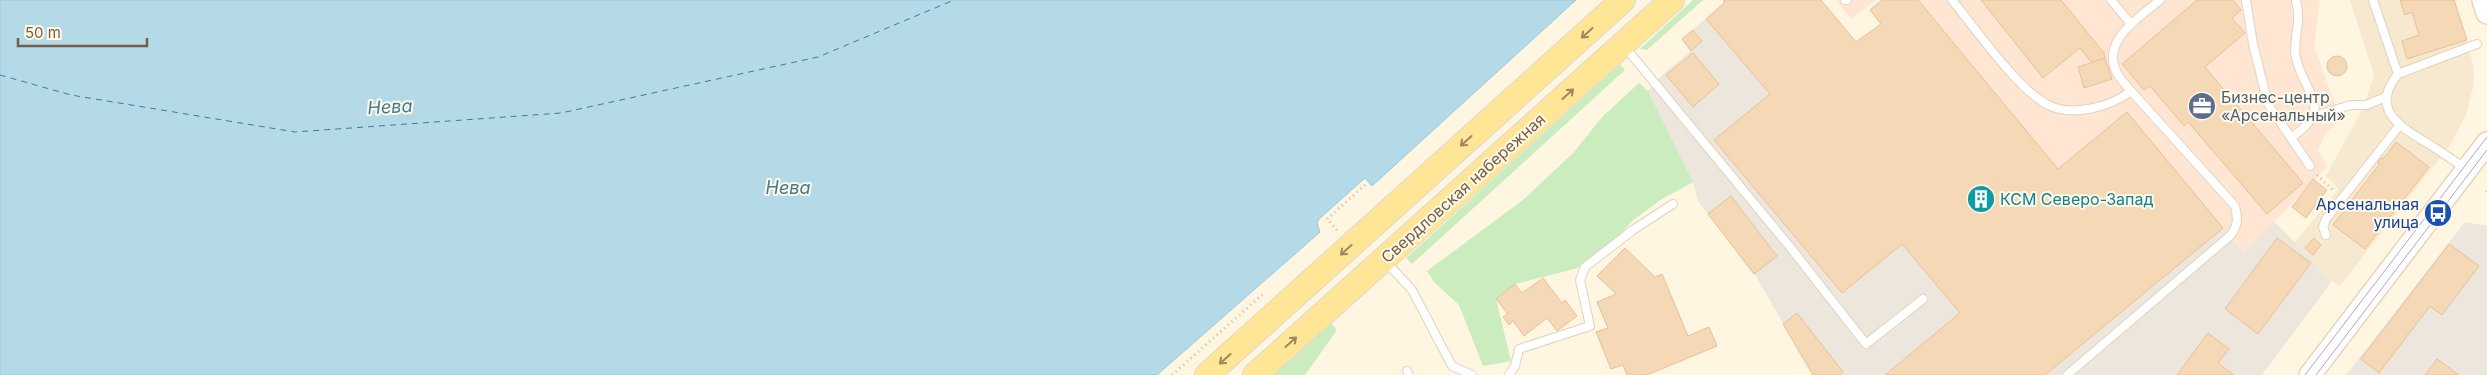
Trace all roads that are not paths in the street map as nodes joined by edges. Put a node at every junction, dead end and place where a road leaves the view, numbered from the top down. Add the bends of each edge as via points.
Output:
1 (1623, 0) edge
2 (1672, 0) edge
3 (1952, 0) edge
4 (2111, 0) edge
5 (2160, 0) edge
6 (2246, 0) edge
7 (2296, 0) edge
8 (2373, 0) edge
9 (2483, 0) edge
10 (2487, 13) edge
11 (2132, 24) junction
12 (2477, 44) dead end
13 (1623, 45) junction
14 (2398, 74) junction
15 (2131, 91) junction
16 (2386, 98) junction
17 (2314, 116) junction
18 (2399, 126) junction
19 (2292, 137) junction
20 (2487, 143) edge
21 (2310, 166) road end
22 (2466, 169) junction
23 (1673, 204) dead end
24 (2326, 235) dead end
25 (1384, 259) junction
26 (1923, 299) dead end
27 (1452, 366) junction
28 (1207, 375) edge
29 (1255, 375) edge
30 (1448, 375) edge
31 (1472, 375) edge
32 (1509, 375) edge
33 (2067, 375) edge
34 (2310, 375) edge

1 -> 28 main road, Свердловская набережная
2 - 13 main road, Свердловская набережная
3 - 15 lane via 2027,91 2049,106 2074,110 2101,108
4 - 11 lane
5 - 11 lane
6 - 19 lane via 2268,104
7 - 17 lane via 2295,56 2314,103
8 - 14 lane
9 - 10 main road
11 - 15 lane via 2118,36 2113,53 2116,72
12 - 14 lane
25 -> 13 main road, Свердловская набережная
13 - 26 lane via 1866,344
14 - 16 lane via 2389,85
15 - 33 lane via 2235,206 2237,227
16 - 17 lane
16 - 18 lane via 2390,114
17 - 19 lane
18 - 22 lane
18 - 24 lane via 2326,219 2323,227
19 - 21 lane
20 - 22 main road
22 - 34 main road
23 - 32 lane via 1585,266 1580,280 1590,326 1519,349
25 - 27 lane via 1412,290
29 -> 25 main road, Свердловская набережная
27 - 30 lane
27 - 31 lane

